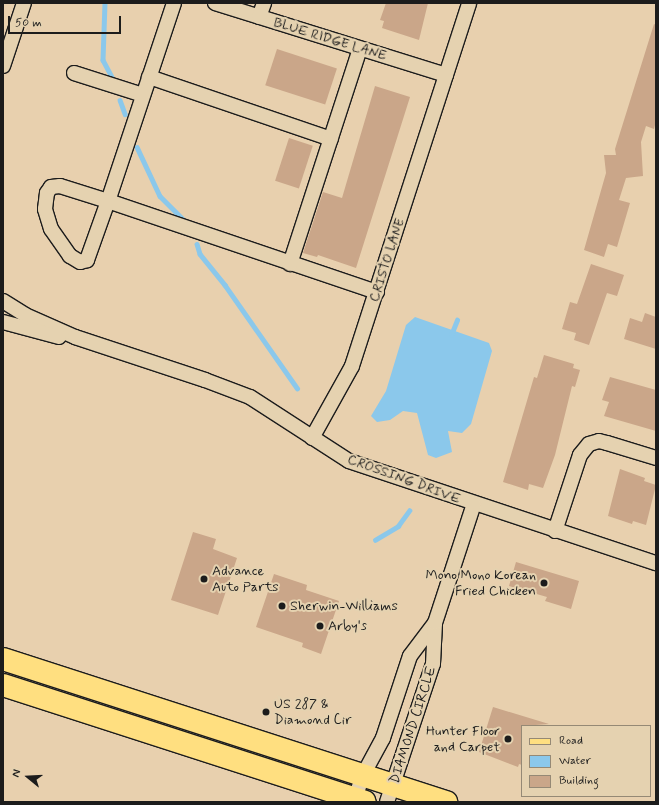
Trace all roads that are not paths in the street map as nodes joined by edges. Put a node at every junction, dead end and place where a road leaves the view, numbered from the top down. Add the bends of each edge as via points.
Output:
1 (24, 3) edge
2 (174, 3) edge
3 (215, 3) edge
4 (264, 3) edge
5 (469, 3) edge
6 (260, 17) junction
7 (360, 49) junction
8 (3, 66) edge
9 (74, 73) dead end
10 (446, 75) junction
11 (149, 77) junction
12 (143, 95) junction
13 (331, 139) junction
14 (108, 201) junction
15 (290, 264) junction
16 (377, 292) junction
17 (3, 301) edge
18 (3, 322) edge
19 (75, 337) junction
20 (312, 438) junction
21 (656, 458) edge
22 (474, 504) junction
23 (555, 530) junction
24 (656, 563) edge
25 (435, 624) junction
26 (3, 659) edge
27 (3, 685) edge
28 (363, 775) junction
29 (390, 793) edge
30 (358, 801) edge
31 (446, 802) edge

1 - 8 street
2 - 11 street
3 - 6 street, BLUE RIDGE LANE
4 - 6 street
5 - 10 street
6 - 7 street, BLUE RIDGE LANE
7 - 10 street, BLUE RIDGE LANE
7 - 13 street
9 - 12 street
10 - 16 street, CRISTO LANE
11 - 12 street
11 - 13 street
12 - 14 street
13 - 15 street
14 - 14 street via 60,186 51,186 47,193 45,209 52,229 75,260 87,260
14 - 15 street
15 - 16 street
16 - 20 street, CRISTO LANE via 352,366
17 - 19 street, CROSSING DRIVE via 25,315
18 - 19 street, CROSSING DRIVE via 57,337
19 - 20 street, CROSSING DRIVE via 250,397
20 - 22 street, CROSSING DRIVE via 349,461
21 - 23 street via 607,442 589,444 580,455
22 - 23 street, CROSSING DRIVE
22 - 25 street, DIAMOND CIRCLE
23 - 24 street, CROSSING DRIVE
25 - 28 street, DIAMOND CIRCLE via 410,656 383,738
25 - 29 street, DIAMOND CIRCLE via 433,664
26 - 28 main road
27 - 30 main road
28 - 29 main road
28 - 30 street, DIAMOND CIRCLE
29 - 31 main road

